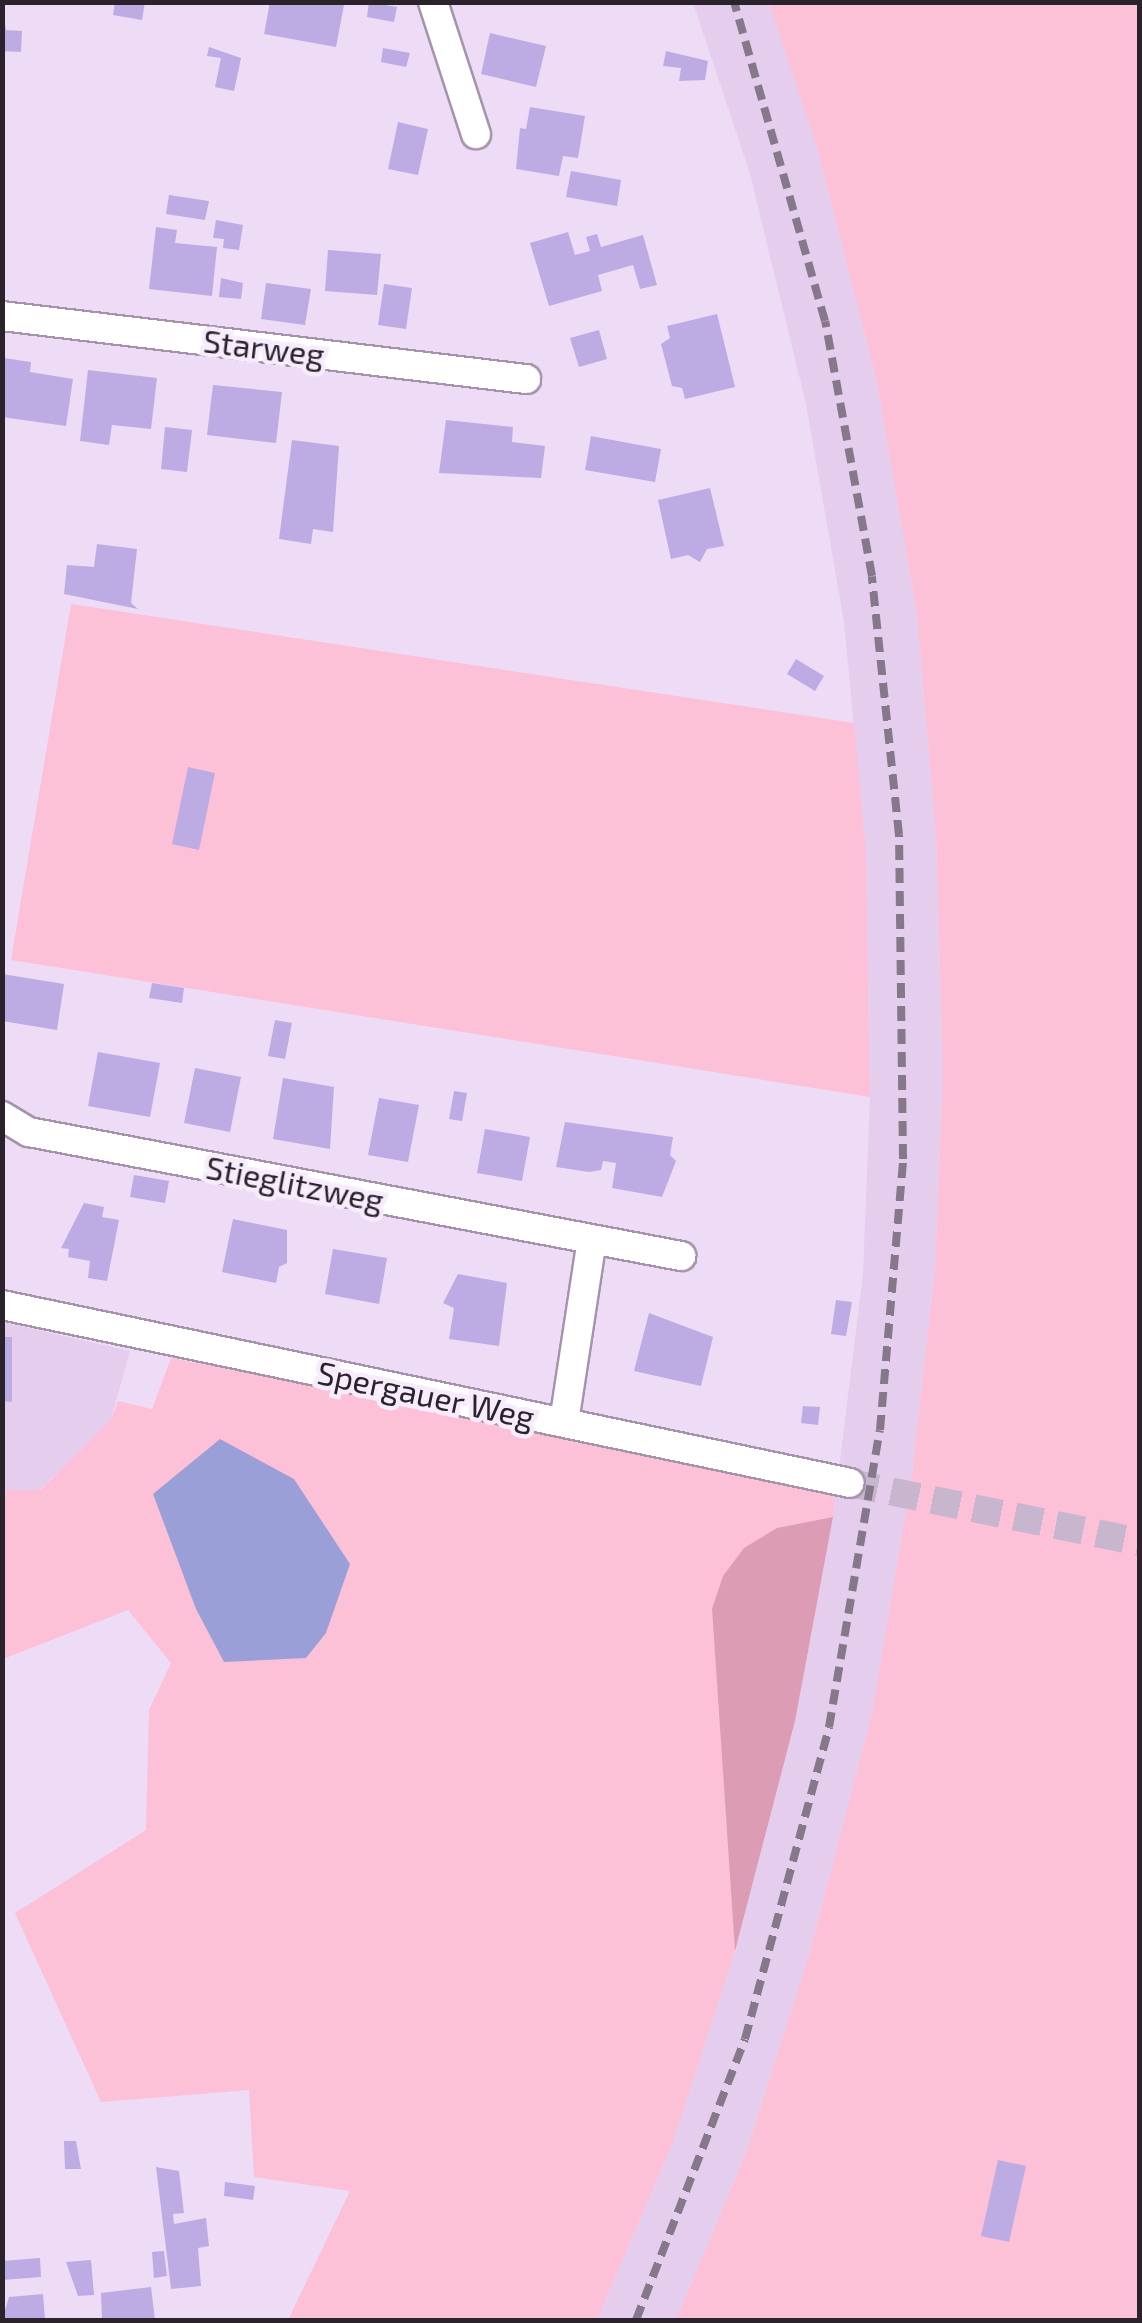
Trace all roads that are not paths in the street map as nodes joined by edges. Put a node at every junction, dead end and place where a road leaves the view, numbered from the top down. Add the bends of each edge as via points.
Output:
1 (433, 2) edge
2 (476, 134) dead end
3 (2, 316) edge
4 (526, 379) dead end
5 (2, 1116) edge
6 (592, 1240) junction
7 (681, 1256) dead end
8 (2, 1305) edge
9 (564, 1422) junction
10 (850, 1483) tunnel mouth

1 - 2 street
3 - 4 street, Starweg
5 - 6 street, Stieglitzweg via 29,1132
6 - 7 street, Stieglitzweg
6 - 9 street
8 - 9 street, Spergauer Weg
9 - 10 street, Spergauer Weg

